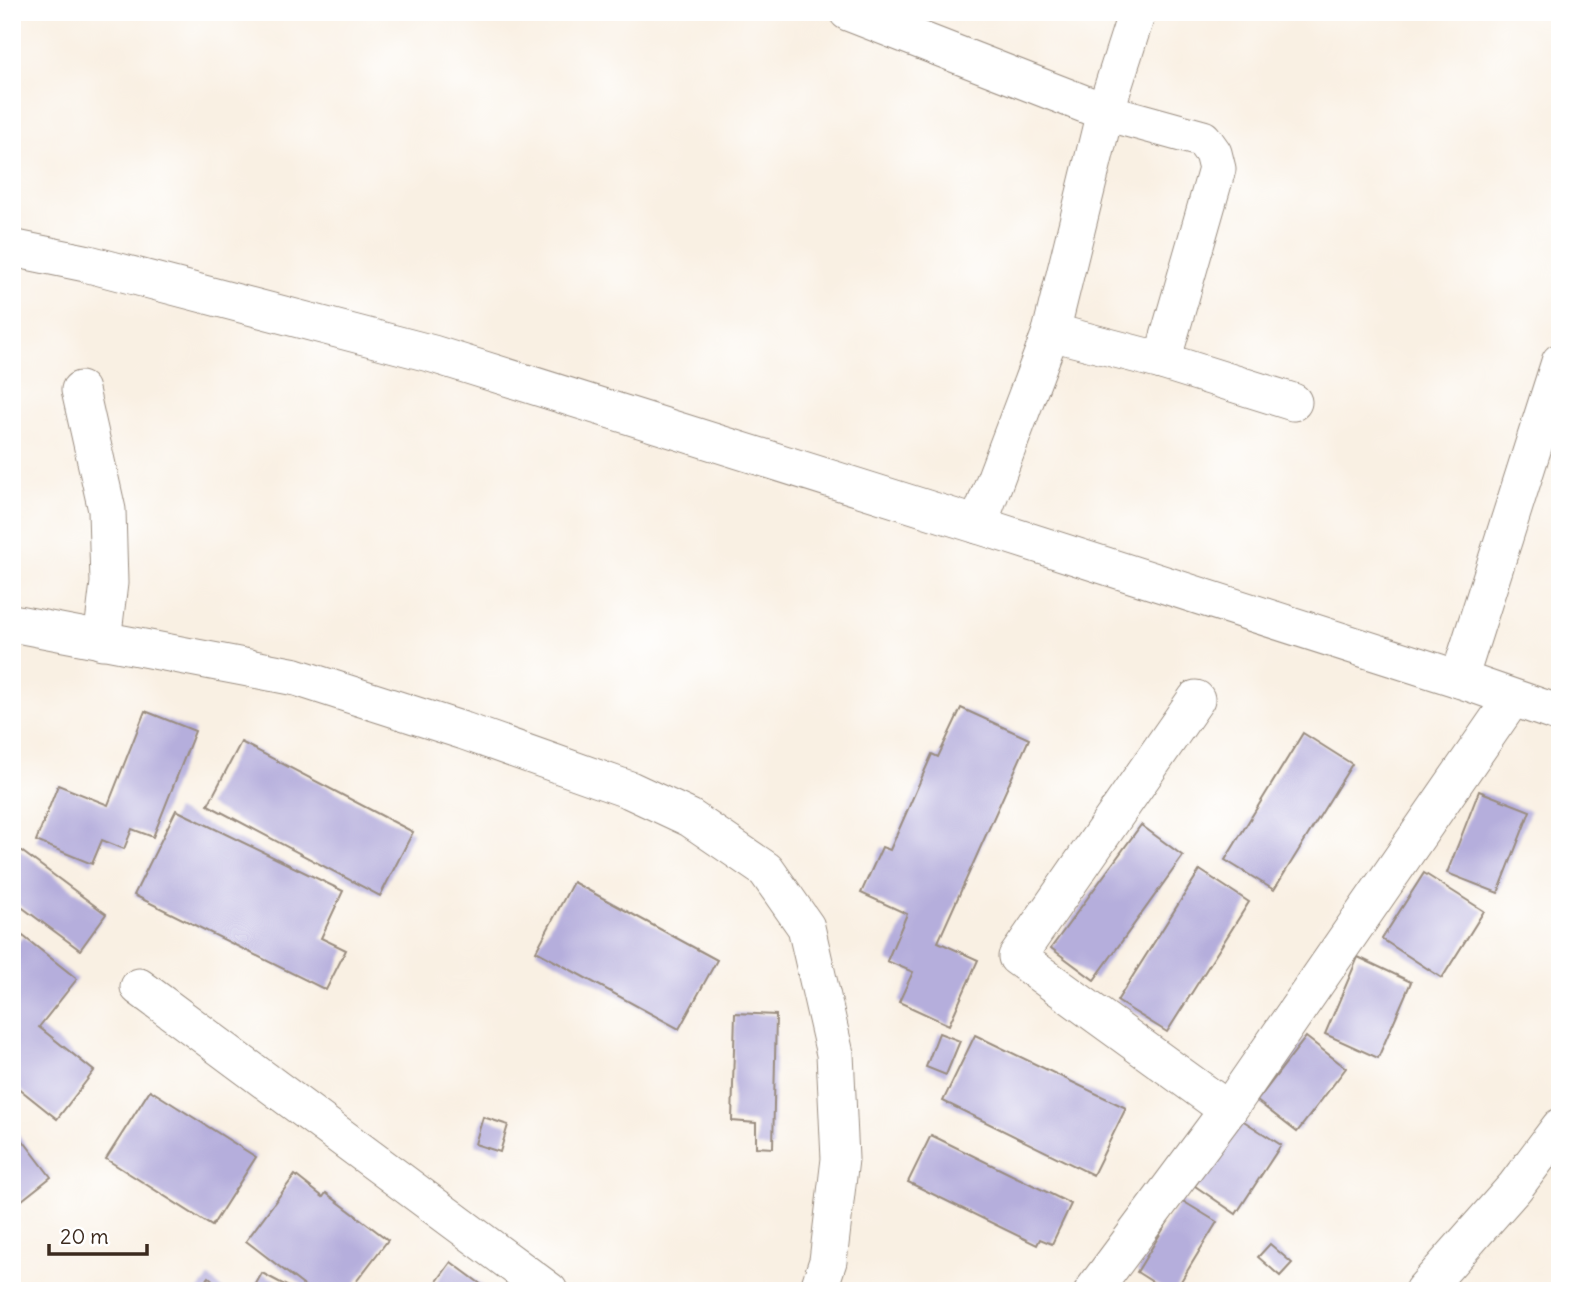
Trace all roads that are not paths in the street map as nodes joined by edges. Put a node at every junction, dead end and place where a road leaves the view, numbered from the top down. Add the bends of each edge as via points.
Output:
1 (848, 12) edge
2 (1137, 12) edge
3 (1105, 112) junction
4 (12, 248) edge
5 (1051, 332) junction
6 (1162, 362) junction
7 (1560, 362) edge
8 (80, 390) dead end
9 (1293, 402) dead end
10 (978, 525) junction
11 (12, 623) edge
12 (102, 641) junction
13 (1459, 679) junction
14 (1196, 699) dead end
15 (1512, 699) junction
16 (1560, 714) edge
17 (139, 987) dead end
18 (1228, 1110) junction
19 (1560, 1127) edge
20 (549, 1291) edge
21 (818, 1291) edge
22 (1093, 1291) edge
23 (1423, 1291) edge

1 - 3 street
2 - 3 street
3 - 5 street
3 - 6 street via 1203,139 1217,169
4 - 10 street via 433,354
5 - 6 street
5 - 10 street
6 - 9 street
7 - 13 street
8 - 12 street via 107,510 109,583
10 - 13 street
11 - 12 street
12 - 21 street via 296,677 464,731 630,790 690,818 766,870 806,928 835,1054 840,1159 828,1261
13 - 15 street
14 - 18 street via 1017,957
15 - 16 street
15 - 18 street
17 - 20 street
18 - 22 street
19 - 23 street via 1515,1187

